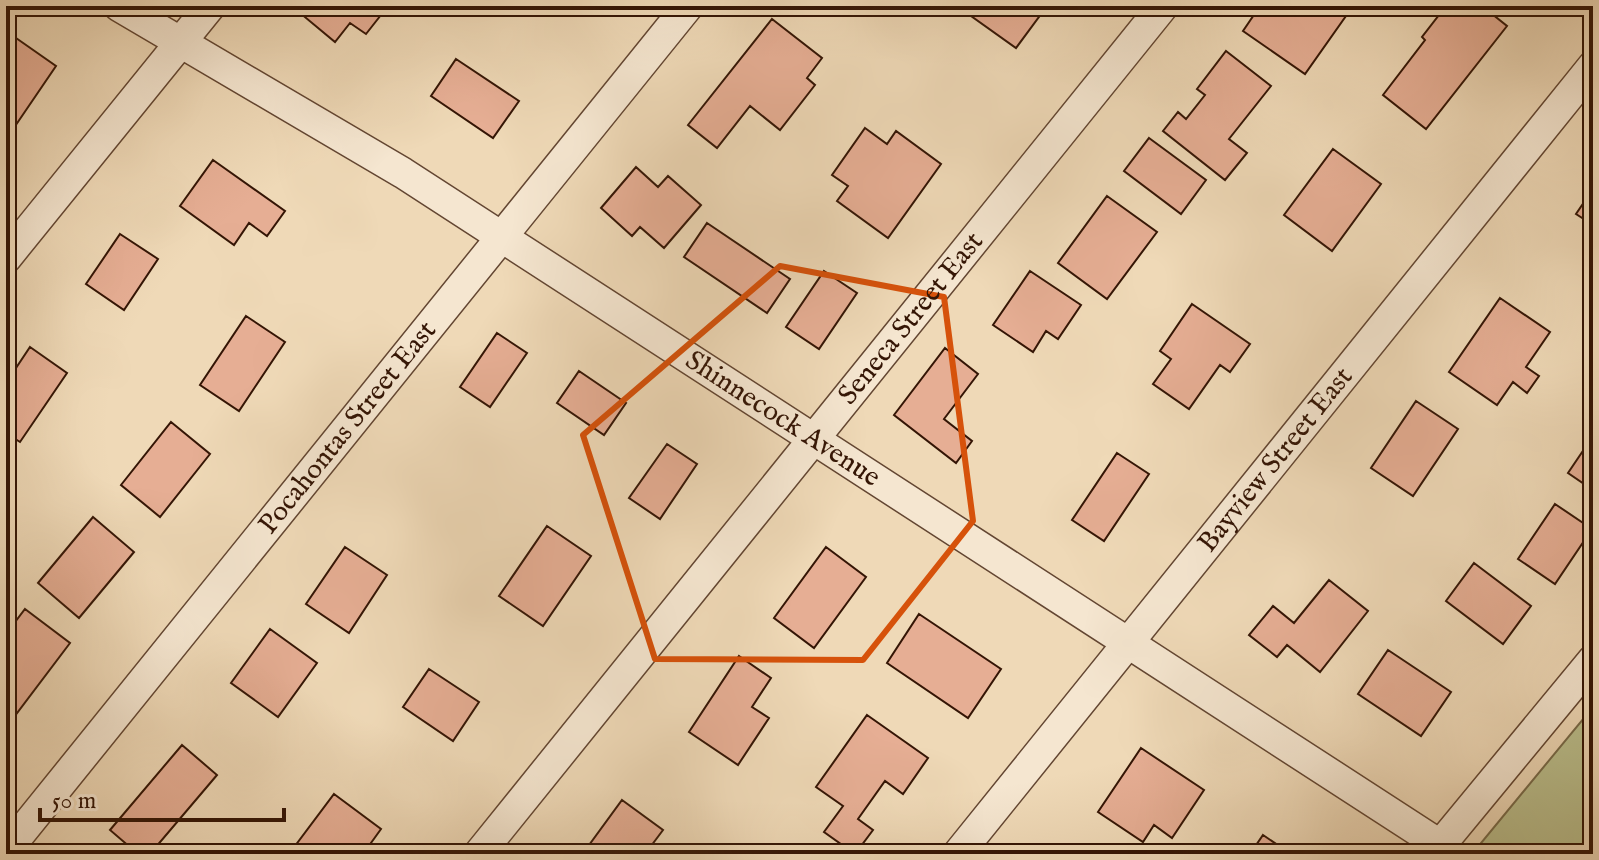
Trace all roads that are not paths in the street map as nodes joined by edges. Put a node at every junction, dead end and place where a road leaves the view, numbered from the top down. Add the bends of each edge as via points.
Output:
1 (119, 6) edge
2 (210, 6) edge
3 (688, 6) edge
4 (1163, 6) edge
5 (181, 42) junction
6 (1593, 66) edge
7 (501, 237) junction
8 (6, 258) edge
9 (813, 441) junction
10 (1127, 644) junction
11 (1593, 660) edge
12 (1436, 850) edge
13 (6, 851) edge
14 (479, 854) edge
15 (958, 854) edge

1 - 5 street, Shinnecock Avenue
2 - 5 street
3 - 7 street, Pocahontas Street East
4 - 9 street, Seneca Street East
5 - 7 street, Shinnecock Avenue
5 - 8 street
6 - 10 street, Bayview Street East
7 - 9 street, Shinnecock Avenue
7 - 13 street, Pocahontas Street East
9 - 10 street, Shinnecock Avenue
9 - 14 street, Seneca Street East
10 - 12 street, Shinnecock Avenue
10 - 15 street, Bayview Street East
11 - 12 street

